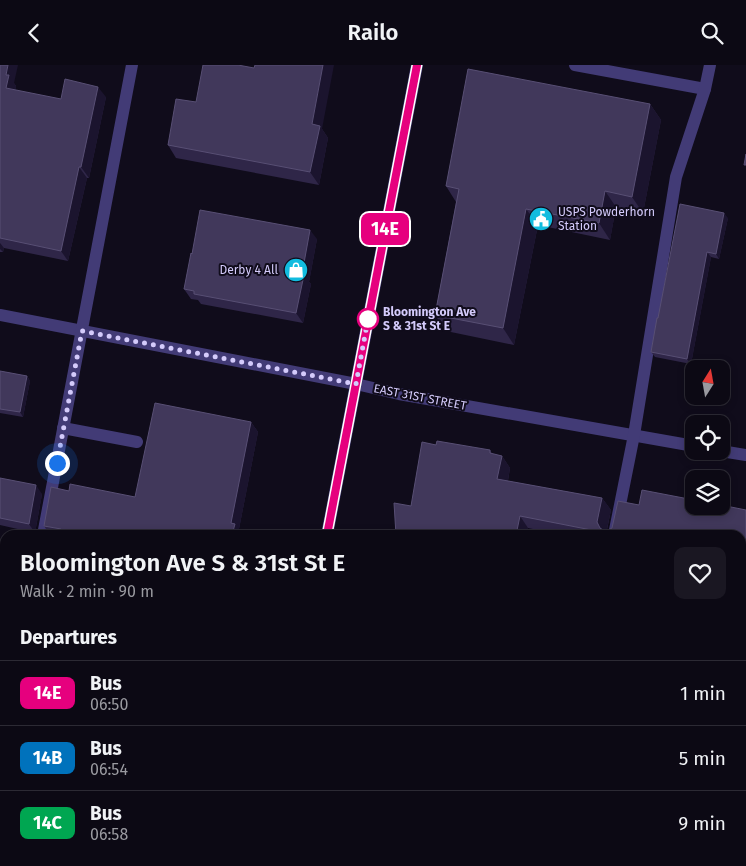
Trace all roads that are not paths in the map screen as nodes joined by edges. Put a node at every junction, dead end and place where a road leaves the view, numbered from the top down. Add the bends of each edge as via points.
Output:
1 (132, 65) edge
2 (417, 65) edge
3 (575, 65) edge
4 (710, 65) edge
5 (636, 70) edge
6 (705, 89) junction
7 (0, 315) edge
8 (82, 331) junction
9 (356, 384) junction
10 (63, 428) junction
11 (634, 435) junction
12 (137, 442) dead end
13 (685, 444) edge
14 (730, 452) edge
15 (746, 455) edge
16 (44, 530) edge
17 (328, 530) edge
18 (615, 530) edge

1 - 8 street
2 - 9 street
3 - 5 street
4 - 6 street
5 - 6 street
6 - 11 street via 676,177
7 - 8 street, EAST 31ST STREET
8 - 9 street, EAST 31ST STREET
8 - 10 street
9 - 11 street, EAST 31ST STREET
9 - 17 street
10 - 12 street
10 - 16 street
11 - 13 street, EAST 31ST STREET
11 - 18 street
14 - 15 street

